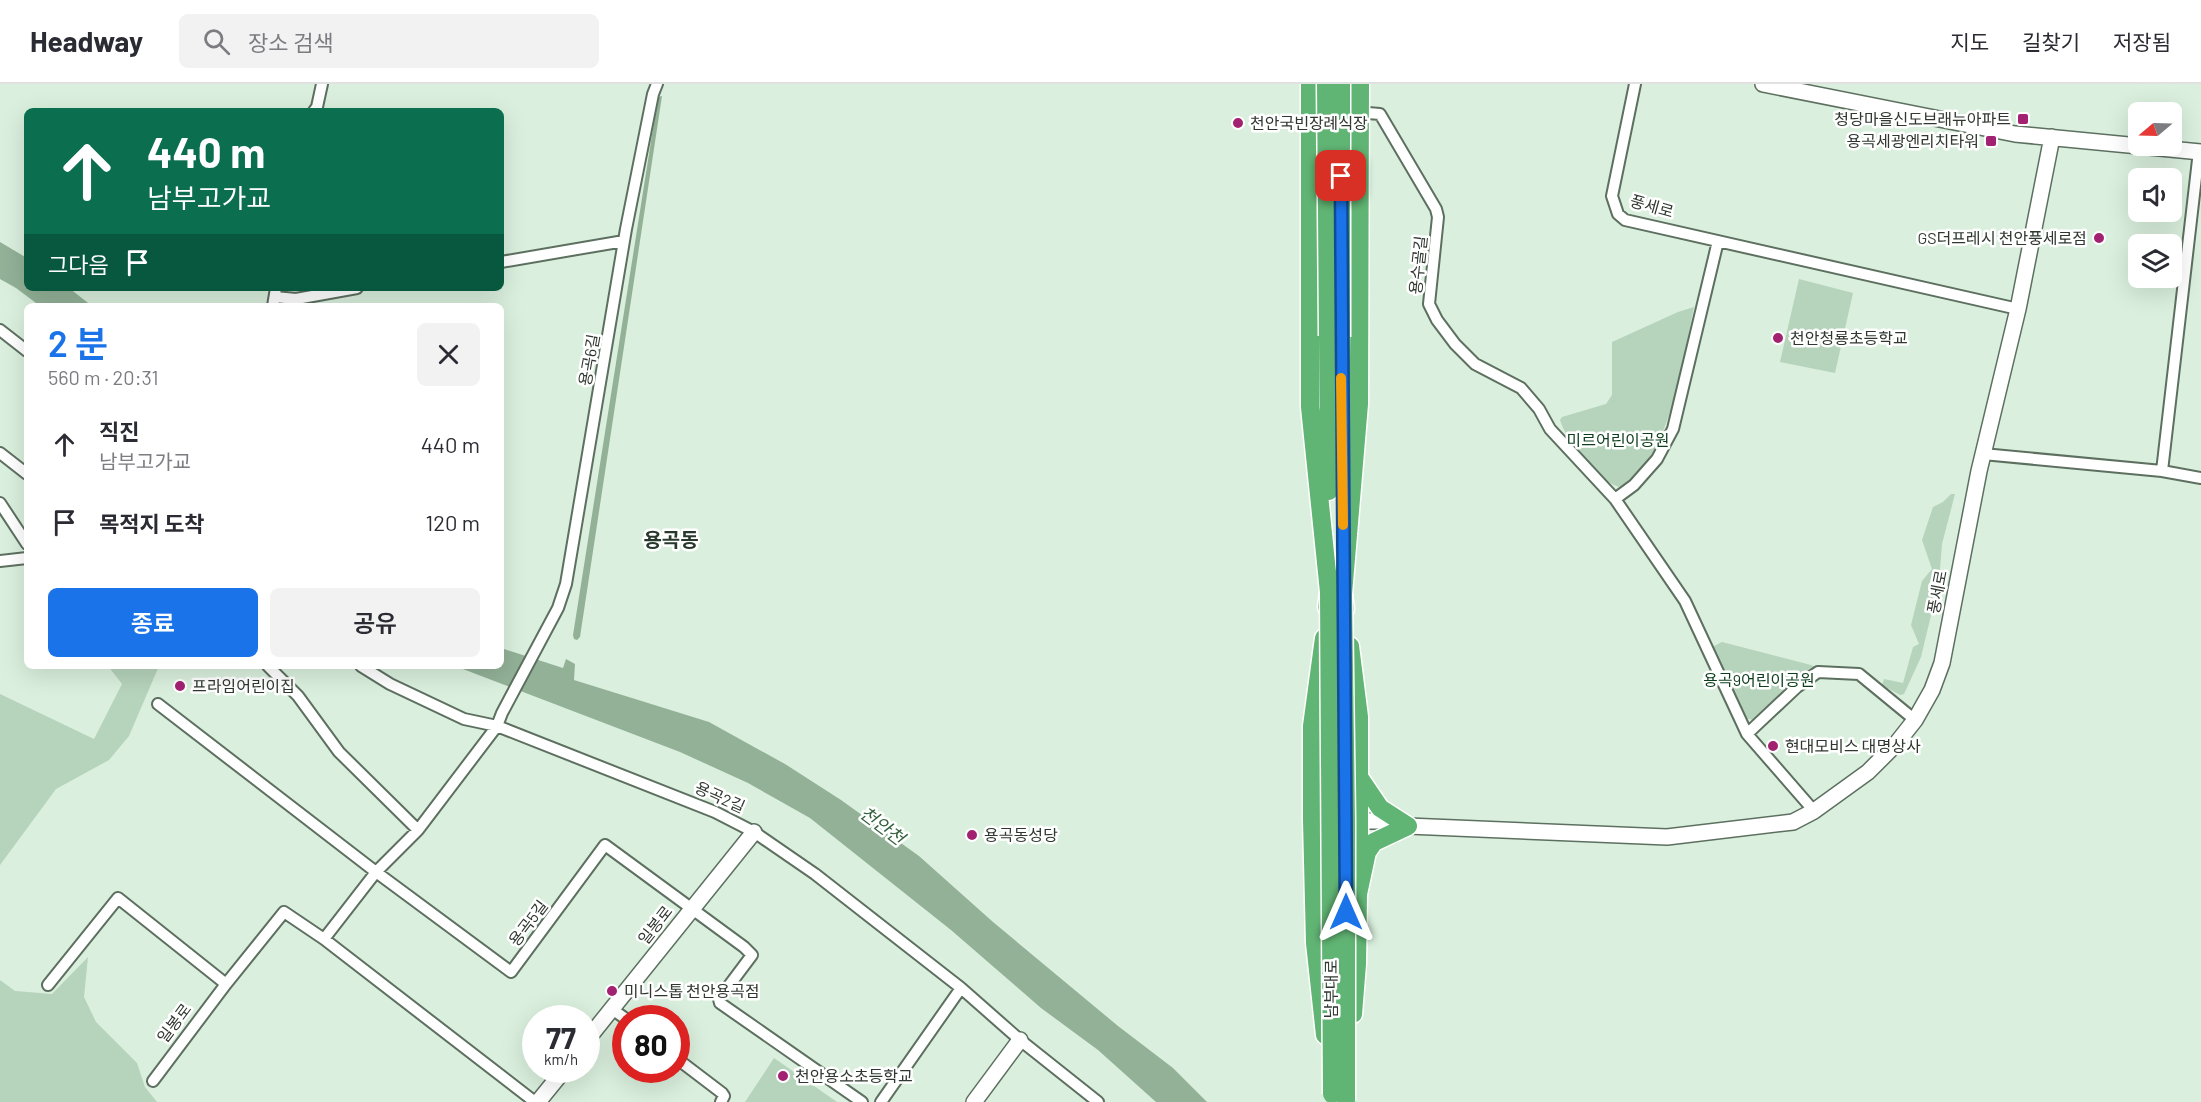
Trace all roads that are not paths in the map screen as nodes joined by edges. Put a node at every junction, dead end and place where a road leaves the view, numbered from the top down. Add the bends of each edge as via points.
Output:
1 (316, 84) edge
2 (322, 84) edge
3 (657, 84) edge
4 (1310, 84) edge
5 (1326, 84) edge
6 (1341, 84) edge
7 (1360, 84) edge
8 (1635, 84) edge
9 (1763, 84) edge
10 (312, 108) edge
11 (316, 108) edge
12 (1310, 110) junction
13 (1360, 112) junction
14 (2052, 137) junction
15 (2200, 152) edge
16 (624, 241) junction
17 (1718, 241) junction
18 (504, 261) edge
19 (340, 291) edge
20 (275, 297) edge
21 (2018, 309) junction
22 (0, 330) edge
23 (1334, 336) junction
24 (24, 349) edge
25 (0, 453) edge
26 (1983, 454) junction
27 (2162, 471) junction
28 (24, 472) edge
29 (2201, 478) edge
30 (1615, 499) junction
31 (0, 503) edge
32 (24, 539) edge
33 (24, 558) edge
34 (0, 561) edge
35 (1336, 593) junction
36 (271, 669) edge
37 (366, 669) edge
38 (158, 704) dead end
39 (1915, 720) junction
40 (497, 726) junction
41 (1747, 734) junction
42 (1359, 777) junction
43 (1814, 811) junction
44 (1312, 820) junction
45 (1360, 821) junction
46 (1408, 826) junction
47 (418, 830) junction
48 (754, 832) junction
49 (376, 872) junction
50 (1358, 894) junction
51 (691, 909) junction
52 (324, 939) junction
53 (226, 984) junction
54 (48, 985) dead end
55 (962, 988) junction
56 (615, 1005) edge
57 (612, 1009) edge
58 (600, 1024) edge
59 (1020, 1040) junction
60 (690, 1069) edge
61 (153, 1081) dead end
62 (553, 1083) edge
63 (1339, 1099) edge
64 (537, 1102) edge
65 (721, 1102) edge
66 (862, 1102) edge
67 (881, 1102) edge
68 (974, 1102) edge
69 (1098, 1102) edge

1 - 10 street
2 - 11 street
3 - 16 street, 용곡6길
4 - 12 highway
5 - 23 highway, bridge
6 - 23 highway, bridge
7 - 13 highway
8 - 17 street, 풍세로 via 1612,196 1618,214 1625,220
9 - 14 street via 2015,134
12 - 13 street, 용수골길
12 - 35 highway via 1310,407
13 - 30 street, 용수골길 via 1380,114 1436,209 1429,304 1437,320 1475,364 1521,388 1550,429
13 - 35 highway via 1359,404
14 - 15 street
14 - 21 street, 풍세로
15 - 27 street
16 - 18 street
16 - 40 street, 용곡6길 via 566,584 558,609
17 - 21 street, 풍세로
17 - 30 street via 1673,429 1657,459
19 - 20 street via 296,299
21 - 26 street, 풍세로
22 - 24 street
23 - 35 highway, 남부대로
25 - 28 street
26 - 27 street
26 - 39 street, 풍세로 via 1942,663
27 - 29 street
30 - 41 street, 용수골길 via 1685,601
31 - 32 street
33 - 34 street
35 - 42 highway via 1359,717
35 - 44 highway via 1312,726
35 - 63 highway, 남부대로, bridge via 1346,819
36 - 47 street via 298,696 339,752
37 - 40 street, 용곡2길 via 464,719
38 - 49 street, 용곡5길
39 - 41 street via 1859,674 1818,672
39 - 43 street, 풍세로 via 1868,772
40 - 47 street
40 - 48 street, 용곡2길 via 715,812
41 - 43 street, 용수골길
42 - 45 highway
42 - 46 highway via 1380,808
43 - 46 street, 풍세로 via 1793,822 1666,837
44 - 45 street
44 - 63 highway via 1315,943
45 - 46 street
45 - 50 highway
46 - 50 highway via 1374,842 1367,852
47 - 49 street
48 - 51 street, 일봉로
48 - 55 street, 용곡2길
49 - 51 street, 용곡5길 via 511,972 605,845
49 - 52 street
50 - 63 highway via 1357,963
51 - 56 street, 일봉로
51 - 66 street via 752,955 719,999 720,1003
52 - 53 street, 일봉로 via 284,912
52 - 64 street, 일봉로
53 - 54 street via 118,897
53 - 61 street, 일봉로
55 - 59 street, 용곡2길
55 - 67 street
57 - 58 street, 일봉로
59 - 68 street
59 - 69 street, 용곡2길
60 - 65 street via 722,1093
62 - 64 street, 일봉로

